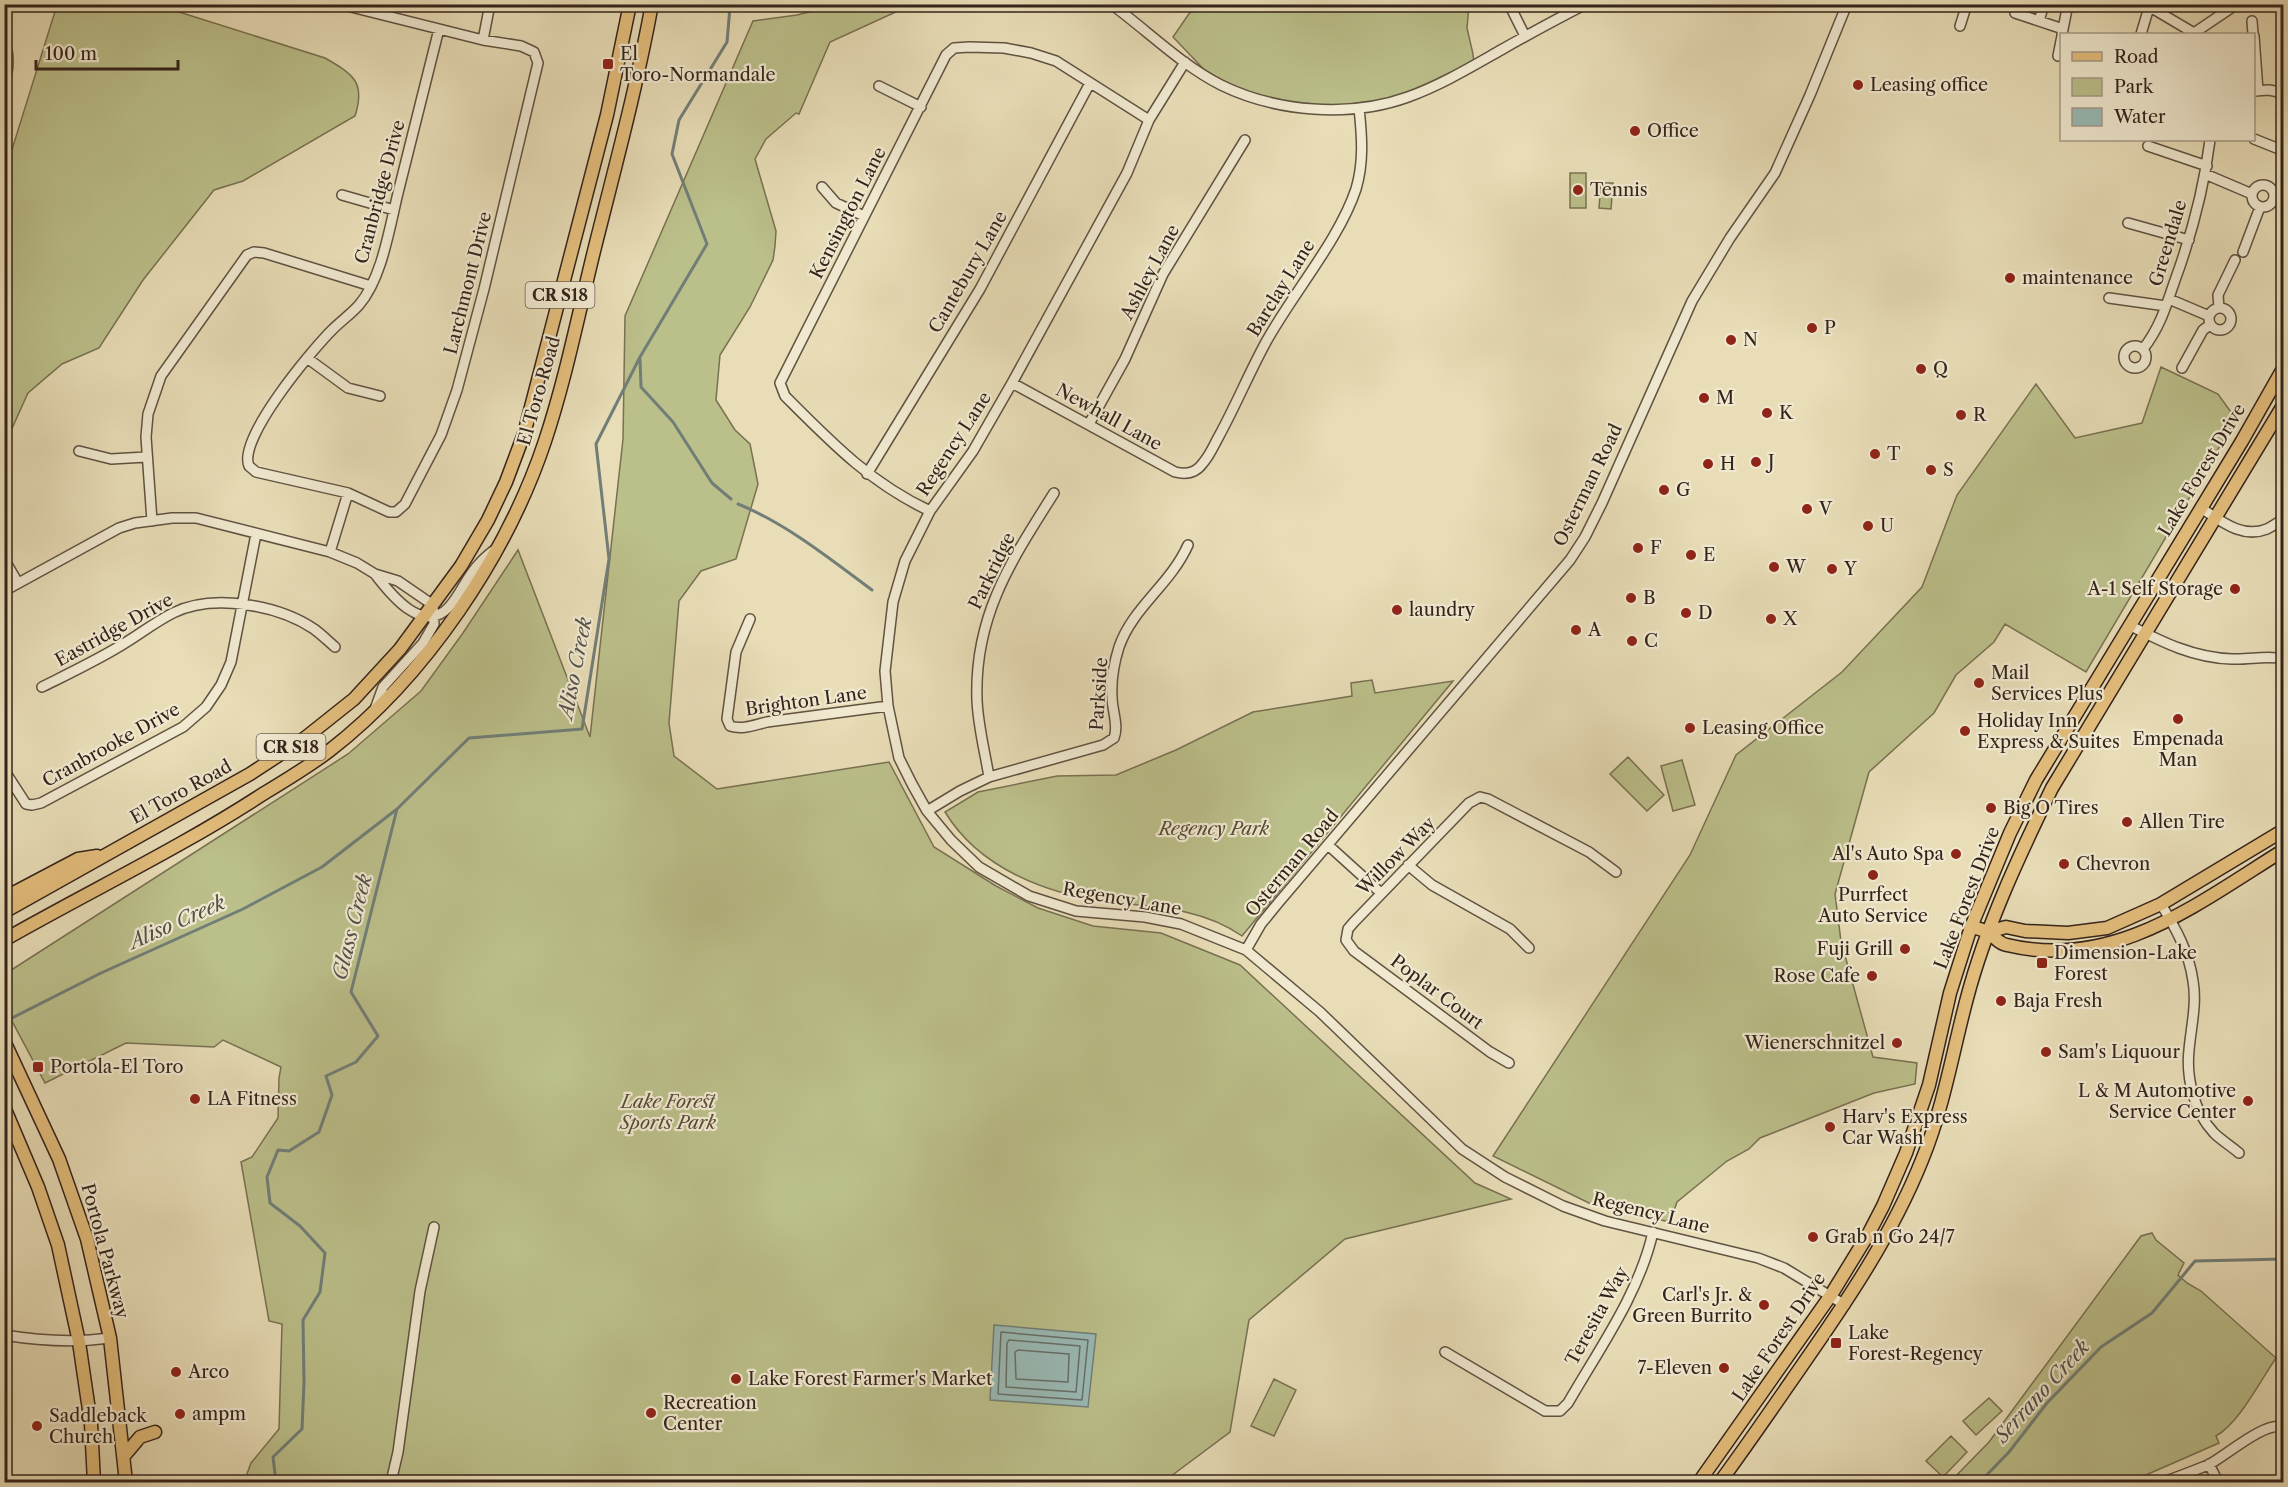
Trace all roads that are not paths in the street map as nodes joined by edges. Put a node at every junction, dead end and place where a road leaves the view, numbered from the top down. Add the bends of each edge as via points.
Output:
1 (339, 4) edge
2 (490, 4) edge
3 (630, 4) edge
4 (652, 4) edge
5 (694, 4) edge
6 (774, 4) edge
7 (1111, 4) edge
8 (1130, 4) edge
9 (1509, 4) edge
10 (1586, 4) edge
11 (1847, 4) edge
12 (1967, 4) edge
13 (2044, 4) edge
14 (2068, 4) edge
15 (2237, 4) edge
16 (2148, 5) edge
17 (2015, 13) dead end
18 (1125, 15) junction
19 (2039, 21) junction
20 (2252, 21) dead end
21 (1960, 26) dead end
22 (439, 29) junction
23 (2062, 33) edge
24 (2141, 33) edge
25 (2192, 33) edge
26 (2195, 33) edge
27 (2253, 33) edge
28 (1525, 36) junction
29 (483, 40) junction
30 (2060, 44) edge
31 (2058, 56) dead end
32 (1185, 62) junction
33 (2255, 72) edge
34 (1090, 82) junction
35 (879, 86) dead end
36 (2256, 91) edge
37 (2283, 93) edge
38 (921, 107) junction
39 (1359, 108) junction
40 (1149, 120) junction
41 (1245, 140) dead end
42 (2255, 140) edge
43 (2210, 141) edge
44 (2148, 146) dead end
45 (2283, 152) edge
46 (2206, 170) junction
47 (822, 187) dead end
48 (2252, 194) junction
49 (342, 195) dead end
50 (2260, 207) junction
51 (394, 210) junction
52 (864, 216) junction
53 (2128, 223) dead end
54 (2189, 240) junction
55 (2242, 252) dead end
56 (2235, 260) dead end
57 (370, 286) junction
58 (2109, 298) dead end
59 (2167, 302) junction
60 (2219, 308) junction
61 (2210, 320) junction
62 (2143, 349) dead end
63 (308, 358) junction
64 (2283, 367) edge
65 (2182, 368) dead end
66 (1012, 383) junction
67 (380, 396) dead end
68 (2283, 404) edge
69 (1089, 424) junction
70 (79, 451) dead end
71 (146, 457) junction
72 (1191, 473) joint
73 (867, 474) junction
74 (348, 493) junction
75 (1054, 493) dead end
76 (2201, 508) junction
77 (930, 511) junction
78 (2216, 517) junction
79 (2283, 519) edge
80 (152, 521) junction
81 (256, 534) junction
82 (1188, 545) dead end
83 (496, 548) junction
84 (330, 552) junction
85 (4, 559) edge
86 (375, 574) junction
87 (18, 584) junction
88 (4, 591) edge
89 (243, 604) junction
90 (431, 612) junction
91 (750, 619) dead end
92 (2129, 625) junction
93 (2145, 633) junction
94 (335, 647) dead end
95 (2283, 659) edge
96 (42, 687) dead end
97 (888, 706) junction
98 (375, 710) junction
99 (4, 770) edge
100 (989, 777) junction
101 (927, 811) junction
102 (2283, 830) edge
103 (1328, 845) junction
104 (2283, 850) edge
105 (107, 854) junction
106 (1408, 865) junction
107 (1616, 872) dead end
108 (1381, 892) junction
109 (4, 898) edge
110 (2161, 904) junction
111 (4, 912) edge
112 (2170, 919) junction
113 (1971, 927) junction
114 (1988, 932) junction
115 (4, 940) edge
116 (1348, 944) joint
117 (1529, 948) dead end
118 (1246, 950) junction
119 (5, 1041) edge
120 (1509, 1063) dead end
121 (4, 1107) edge
122 (2239, 1153) dead end
123 (434, 1227) dead end
124 (1653, 1232) junction
125 (1831, 1295) junction
126 (1845, 1305) junction
127 (4, 1335) edge
128 (110, 1338) junction
129 (79, 1342) junction
130 (1445, 1352) dead end
131 (2283, 1427) edge
132 (155, 1432) dead end
133 (124, 1456) junction
134 (2209, 1464) junction
135 (94, 1482) edge
136 (126, 1482) edge
137 (390, 1482) edge
138 (1699, 1482) edge
139 (1720, 1482) edge
140 (2163, 1482) edge
141 (2218, 1482) edge

1 - 22 street
2 - 29 street
3 - 90 main road, El Toro Road / CR S18 via 607,115 524,434 488,520
4 - 83 main road, El Toro Road via 620,148 545,442 513,520
5 - 6 street
7 - 18 street
8 - 18 street
9 - 28 street
10 - 28 street
11 - 103 street, Osterman Road via 1788,148 1692,302 1580,544 1552,583
12 - 21 street
13 - 19 street
14 - 23 street
15 - 26 street
16 - 24 street
16 - 25 street
17 - 19 street
18 - 32 street
19 - 23 street
20 - 27 street
22 - 29 street
22 - 51 street, Cranbridge Drive
28 - 39 street via 1427,89
29 - 74 street, Larchmont Drive via 521,46 534,52 538,63 457,390 441,435 405,504 389,513
30 - 31 street
32 - 39 street via 1222,86 1273,102 1319,109
32 - 40 street, Regency Lane
33 - 36 street
34 - 38 street, Kensington Lane via 1056,61 1031,53 1004,48 954,48 946,55
34 - 40 street
34 - 73 street, Cantebury Lane via 980,289
35 - 38 street
36 - 37 street
38 - 52 street, Kensington Lane
39 - 72 street, Barclay Lane via 1361,172 1346,212 1266,342 1206,460
40 - 66 street, Regency Lane via 1127,174
41 - 69 street, Ashley Lane via 1163,274 1125,359
42 - 45 street
43 - 46 street, Greendale
44 - 46 street
46 - 48 street
46 - 54 street, Greendale
47 - 52 street via 836,203
48 - 50 street
48 - 50 street via 2260,186 2272,191 2272,202
49 - 51 street
50 - 55 street
51 - 57 street, Cranbridge Drive
52 - 73 street, Kensington Lane via 780,387
53 - 54 street
54 - 59 street, Greendale
56 - 60 street via 2218,295
57 - 63 street, Cranbridge Drive via 359,304
57 - 71 street via 264,253 247,255 161,376 148,414
58 - 59 street
59 - 61 street
59 - 62 street, Greendale via 2159,325
60 - 61 street via 2212,311
60 - 61 street via 2229,313 2229,324 2220,330
61 - 65 street
63 - 67 street via 348,388
63 - 74 street, Cranbridge Drive via 261,419 247,456 249,466 256,472
64 - 76 main road, Lake Forest Drive
66 - 69 street, Newhall Lane
66 - 77 street, Regency Lane via 973,451
68 - 78 main road, Lake Forest Drive
69 - 72 street, Newhall Lane via 1175,472
70 - 71 street via 111,459
71 - 80 street
73 - 77 street
74 - 84 street
75 - 100 street, Parkridge via 1011,561 984,626 977,701
76 - 78 street
76 - 92 main road, Lake Forest Drive
77 - 97 street, Regency Lane via 905,561 893,602 885,671
78 - 79 street via 2233,528 2252,532
78 - 93 main road, Lake Forest Drive
80 - 81 street via 196,518
80 - 87 street via 119,528
81 - 84 street
81 - 89 street, Cranbrooke Drive
82 - 100 street, Parkside via 1175,570 1135,616 1119,647 1112,691 1114,738 1103,745
83 - 90 street via 478,564 449,607 437,616
83 - 98 main road, El Toro Road via 462,607 423,659
84 - 86 street
85 - 87 street
86 - 90 street via 398,581
86 - 90 street via 390,593 420,616
87 - 88 street
89 - 94 street, Eastridge Drive via 289,616 314,629
89 - 96 street, Eastridge Drive via 207,604 174,612 115,649
89 - 99 street, Cranbrooke Drive via 231,662 220,685 206,707 183,727 41,803 26,804
90 - 98 street, El Toro Road / CR S18 via 434,624 423,643 383,687
90 - 105 main road, El Toro Road / CR S18 via 354,699 305,738 250,774
91 - 97 street, Brighton Lane via 736,652 727,719 730,726 750,727
92 - 93 street
92 - 113 main road, Lake Forest Drive via 2036,780
93 - 95 street via 2190,653 2214,658
93 - 114 main road, Lake Forest Drive via 2052,788
97 - 101 street, Regency Lane via 899,758
98 - 115 main road, El Toro Road / CR S18 via 329,751 230,815
100 - 101 street, Parkside
101 - 118 street, Regency Lane via 979,867 1029,896 1076,911 1181,924
102 - 110 main road
103 - 108 street
103 - 118 street, Osterman Road via 1261,924
104 - 112 main road
105 - 109 main road via 78,859
105 - 111 main road, El Toro Road / CR S18
106 - 107 street, Willow Way via 1480,797 1589,852
106 - 108 street, Willow Way
106 - 117 street via 1432,885 1510,929
108 - 116 street, Willow Way via 1348,929
110 - 112 street
110 - 114 main road via 2107,928 2076,933 2006,927
112 - 114 main road via 2111,944 2069,950 2004,945
112 - 122 street via 2187,954 2194,983 2188,1054 2194,1096 2213,1132
113 - 114 main road
113 - 125 main road, Lake Forest Drive via 1950,993 1929,1085 1906,1153 1869,1233
114 - 126 main road, Lake Forest Drive via 1967,999 1946,1092 1922,1160 1884,1242
116 - 120 street, Poplar Court
118 - 124 street, Regency Lane via 1320,1012 1480,1162 1563,1206
119 - 128 main road, Portola Parkway via 70,1186
121 - 129 main road via 49,1218
123 - 137 street
124 - 125 street, Regency Lane via 1758,1258
124 - 130 street, Teresita Way via 1629,1298 1560,1411 1545,1412
125 - 126 street, Regency Lane
125 - 138 main road, Lake Forest Drive
126 - 139 main road, Lake Forest Drive
127 - 129 street
128 - 129 street
128 - 133 main road, Portola Parkway
129 - 135 main road via 91,1424
131 - 134 street via 2265,1430
132 - 133 main road via 140,1437
133 - 136 main road, Portola Parkway
134 - 140 street
134 - 141 street

